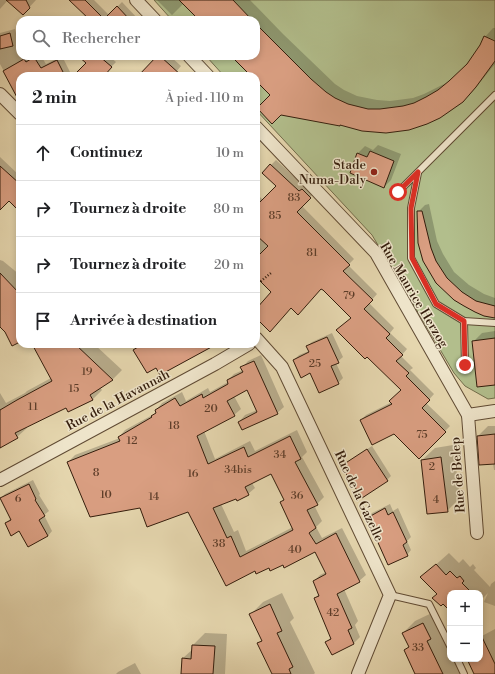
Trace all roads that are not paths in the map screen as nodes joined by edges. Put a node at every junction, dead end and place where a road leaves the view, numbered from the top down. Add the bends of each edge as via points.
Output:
1 (136, 0) edge
2 (151, 16) edge
3 (193, 60) edge
4 (204, 72) edge
5 (0, 94) edge
6 (495, 95) edge
7 (16, 110) edge
8 (260, 130) edge
9 (418, 172) junction
10 (398, 192) dead end
11 (464, 321) junction
12 (495, 323) edge
13 (260, 345) edge
14 (242, 348) edge
15 (465, 365) dead end
16 (495, 411) edge
17 (468, 415) junction
18 (0, 480) edge
19 (477, 533) dead end
20 (390, 595) junction
21 (447, 640) edge
22 (458, 662) edge
23 (358, 674) edge
24 (464, 674) edge

1 - 2 street
3 - 4 street
5 - 7 street
6 - 9 lane
8 - 17 street, Rue Maurice Herzog via 376,253
9 - 10 lane
9 - 11 lane via 411,208 412,258 436,304
11 - 12 lane
11 - 15 lane
13 - 20 street, Rue de la Gazelle via 282,367
14 - 18 street, Rue de la Havannah
16 - 17 street
17 - 19 street, Rue de Belep
20 - 21 lane via 428,604
20 - 23 street
22 - 24 lane

